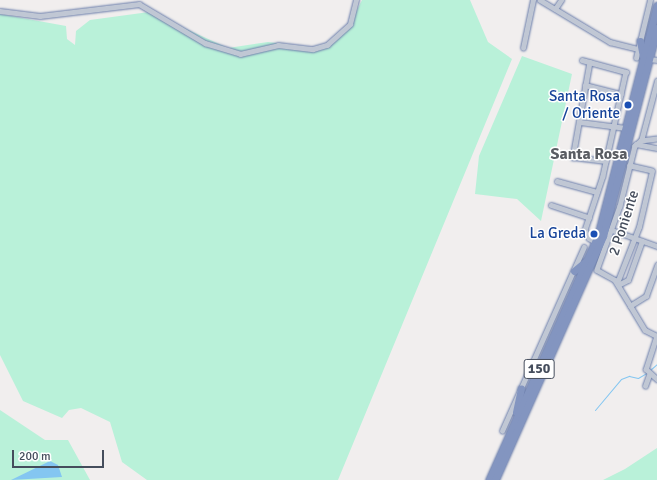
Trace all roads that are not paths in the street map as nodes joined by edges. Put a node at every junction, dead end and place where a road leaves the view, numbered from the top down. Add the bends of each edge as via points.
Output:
1 (356, 0) edge
2 (533, 0) edge
3 (540, 0) edge
4 (561, 0) edge
5 (650, 0) edge
6 (657, 5) edge
7 (556, 9) junction
8 (0, 10) edge
9 (657, 28) edge
10 (639, 45) junction
11 (523, 48) dead end
12 (636, 58) dead end
13 (582, 60) dead end
14 (653, 60) edge
15 (590, 62) junction
16 (657, 81) edge
17 (585, 85) junction
18 (621, 94) junction
19 (580, 122) junction
20 (614, 126) junction
21 (629, 129) junction
22 (657, 139) edge
23 (642, 140) junction
24 (636, 144) junction
25 (657, 148) edge
26 (606, 161) junction
27 (630, 166) junction
28 (557, 181) dead end
29 (597, 192) junction
30 (551, 206) dead end
31 (589, 217) junction
32 (612, 230) junction
33 (635, 238) junction
34 (642, 241) junction
35 (601, 243) junction
36 (657, 246) edge
37 (584, 247) dead end
38 (588, 259) junction
39 (657, 265) edge
40 (574, 271) junction
41 (617, 284) junction
42 (630, 306) junction
43 (657, 336) edge
44 (648, 373) junction
45 (657, 379) edge
46 (645, 386) dead end
47 (521, 389) junction
48 (514, 424) junction
49 (502, 431) dead end
50 (489, 480) edge
51 (495, 480) edge

1 - 8 street via 350,24 327,45 313,49 278,45 240,54 205,43 139,4 40,16
2 - 11 street
3 - 7 street
4 - 7 street
5 - 10 street
6 - 14 highway, 150
7 - 10 street via 612,42
9 - 14 highway, 150
10 - 12 street
10 - 14 highway
13 - 15 street
14 - 21 highway, 150
15 - 17 street
15 - 18 street via 626,71
16 - 23 street
17 - 18 street
17 - 19 street
18 - 20 street
19 - 20 street
19 - 26 street via 573,157
20 - 21 street
20 - 26 street
21 - 35 highway, 150
22 - 23 street
23 - 24 street
24 - 25 street
24 - 27 street
26 - 29 street
27 - 32 street
27 - 33 street, 2 Poniente via 652,171
28 - 29 street
29 - 31 street
30 - 31 street
31 - 35 street via 584,230
32 - 33 street
32 - 35 street
33 - 34 street
33 - 41 street, 2 Poniente
34 - 36 street
34 - 41 street, 2 Poniente via 628,280
35 - 38 highway, 150
35 - 41 street via 598,271
35 - 51 highway, 150
37 - 40 street
38 - 40 highway
38 - 48 highway, 150
39 - 42 street via 646,296
40 - 47 street
41 - 42 street
42 - 43 street via 650,333
43 - 44 street
44 - 45 street
44 - 46 street
47 - 48 highway
47 - 49 street
48 - 50 highway, 150

